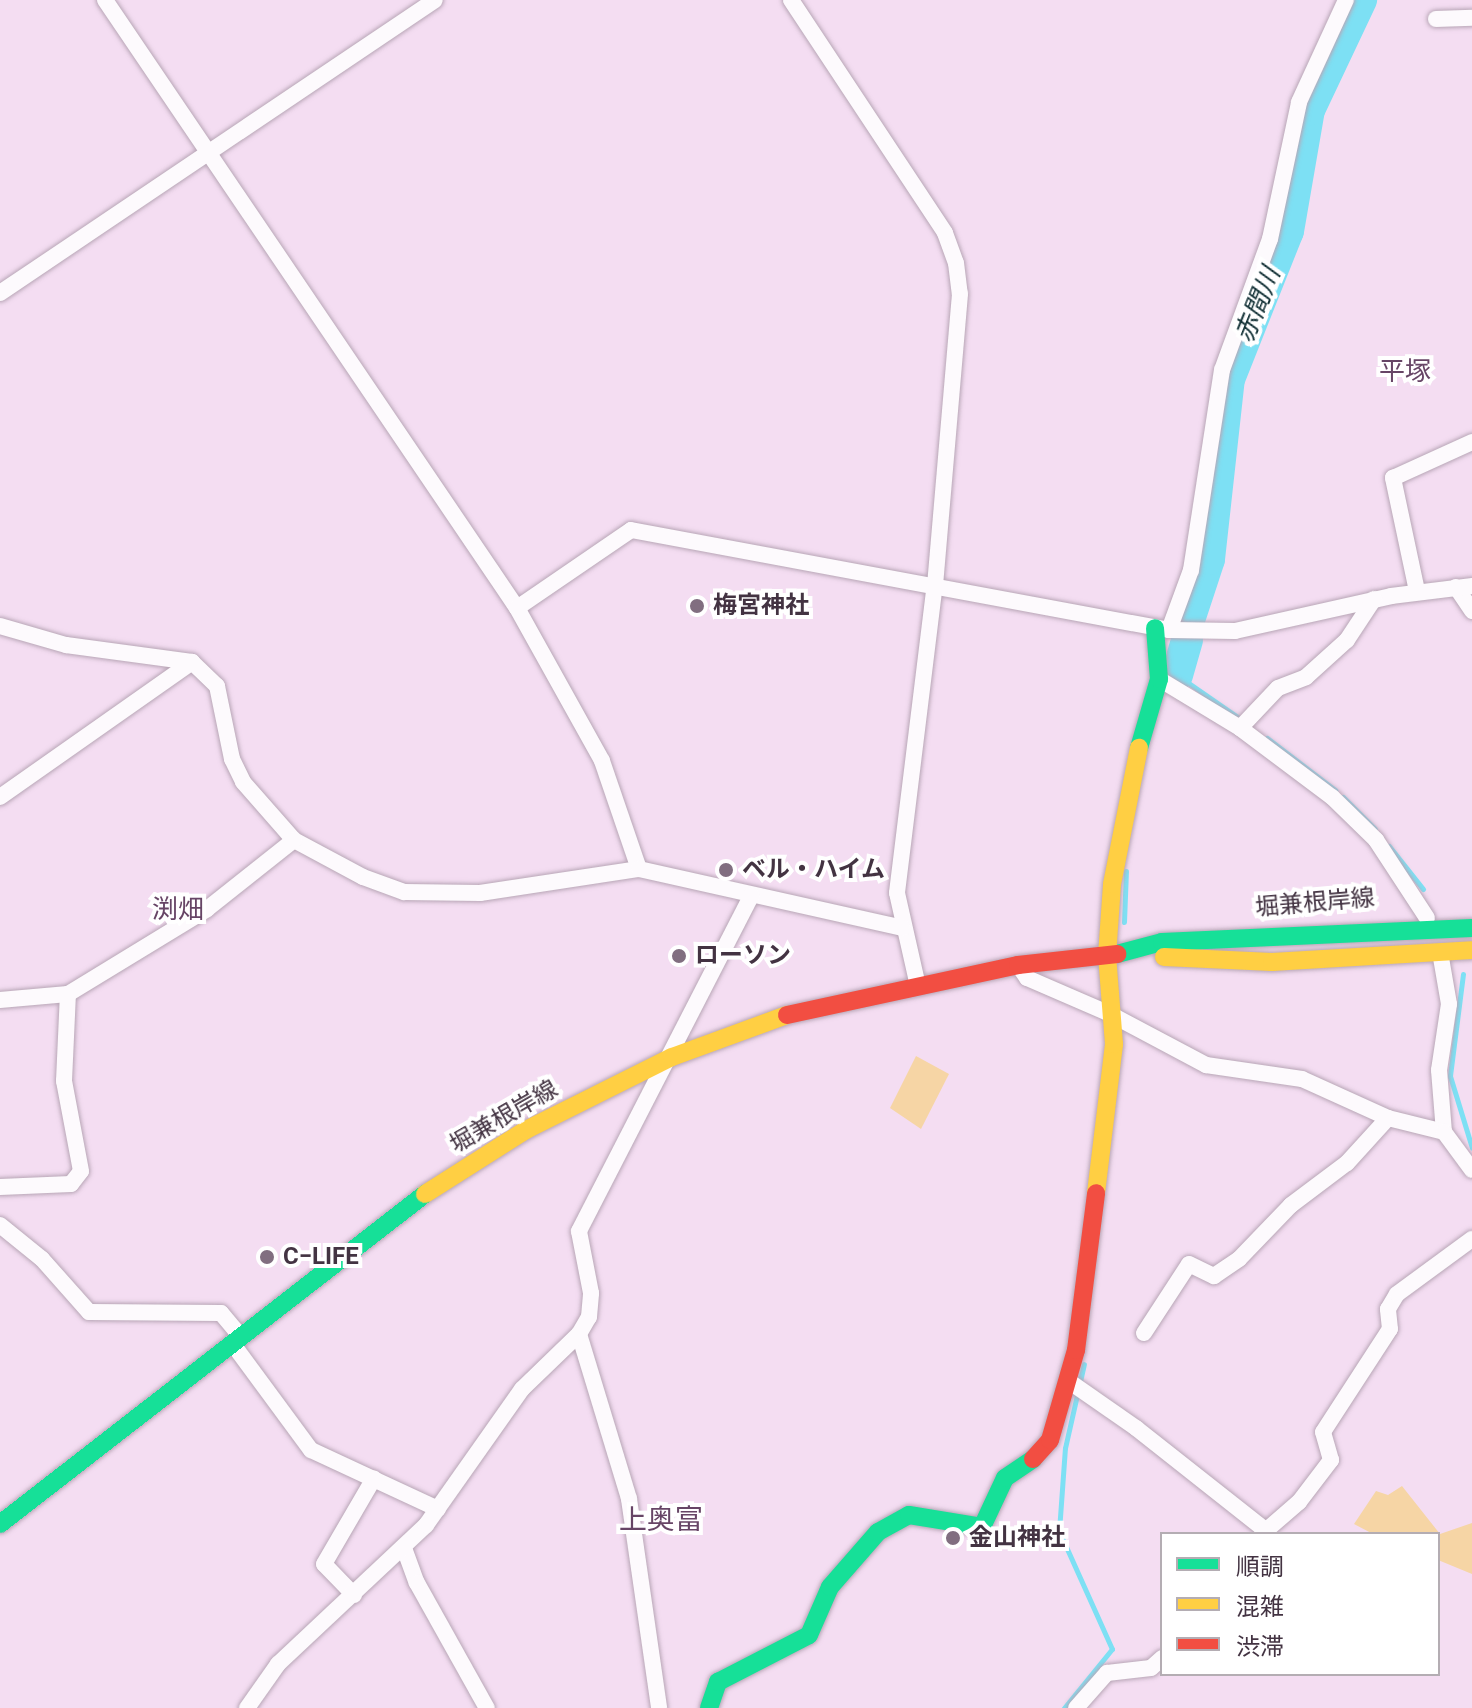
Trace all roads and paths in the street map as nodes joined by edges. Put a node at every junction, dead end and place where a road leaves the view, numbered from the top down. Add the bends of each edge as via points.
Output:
1 (105, 0) edge
2 (435, 0) edge
3 (791, 0) edge
4 (1346, 0) edge
5 (1472, 18) edge
6 (1436, 19) dead end
7 (209, 153) junction
8 (0, 293) edge
9 (1472, 442) edge
10 (935, 583) junction
11 (1464, 586) edge
12 (1417, 591) junction
13 (1374, 599) junction
14 (517, 608) junction
15 (1472, 611) edge
16 (0, 626) edge
17 (1162, 629) junction
18 (192, 662) junction
19 (1159, 679) junction
20 (1244, 722) junction
21 (0, 797) edge
22 (294, 840) junction
23 (639, 869) junction
24 (751, 896) junction
25 (1472, 916) edge
26 (1427, 918) junction
27 (902, 928) junction
28 (1472, 928) edge
29 (1472, 938) edge
30 (1163, 950) junction
31 (1472, 950) edge
32 (1440, 952) junction
33 (1107, 956) junction
34 (1018, 965) junction
35 (917, 982) junction
36 (68, 994) junction
37 (0, 1000) edge
38 (1120, 1019) junction
39 (672, 1057) junction
40 (1388, 1118) junction
41 (1444, 1132) junction
42 (1472, 1170) edge
43 (0, 1187) edge
44 (0, 1225) edge
45 (1472, 1239) edge
46 (1144, 1333) dead end
47 (579, 1334) junction
48 (236, 1340) junction
49 (1067, 1380) junction
50 (374, 1478) junction
51 (438, 1509) junction
52 (0, 1524) edge
53 (1263, 1532) edge
54 (404, 1548) junction
55 (354, 1595) junction
56 (1160, 1660) edge
57 (247, 1708) edge
58 (487, 1708) edge
59 (659, 1708) edge
60 (709, 1708) edge
61 (1076, 1708) edge

1 - 7 street
2 - 7 street
3 - 10 street via 945,233 956,263 960,294
4 - 17 street via 1299,102 1270,239 1222,370 1191,570
5 - 6 street
7 - 8 street
7 - 14 street
9 - 12 street via 1393,478
10 - 14 street via 631,530
10 - 17 street
10 - 27 street via 897,893
11 - 12 street
11 - 15 street
12 - 13 street
13 - 17 street via 1235,631
13 - 20 street via 1347,640 1306,677 1278,688
14 - 23 street via 602,761
16 - 18 street via 66,645
17 - 19 main road
18 - 21 street
18 - 22 street via 217,686 232,759 243,782
19 - 20 street
19 - 33 main road via 1124,810
20 - 26 street via 1376,840
22 - 23 street via 363,877 404,892 444,897
22 - 36 street via 207,909
23 - 24 street
24 - 27 street
24 - 39 street
25 - 26 main road, 堀兼根岸線
26 - 30 main road, 堀兼根岸線
27 - 35 street
28 - 30 main road, 堀兼根岸線
29 - 30 main road, 堀兼根岸線
30 - 32 main road, 堀兼根岸線 via 1272,962
30 - 33 main road, 堀兼根岸線
31 - 32 main road, 堀兼根岸線
32 - 41 street via 1449,1004 1439,1070
33 - 34 main road, 堀兼根岸線
33 - 38 main road
34 - 35 main road, 堀兼根岸線
34 - 38 street via 1027,978
35 - 39 main road, 堀兼根岸線 via 787,1015
36 - 37 street
36 - 43 street via 64,1081 81,1171 71,1184
38 - 40 street via 1206,1065 1302,1079
38 - 49 main road via 1076,1350
39 - 47 street via 579,1231 591,1293 589,1317
39 - 48 main road, 堀兼根岸線 via 588,1096 462,1169
40 - 41 street
40 - 46 street via 1347,1163 1291,1205 1239,1259 1214,1276 1189,1264
41 - 42 street
44 - 48 street via 42,1259 89,1312 221,1313
45 - 53 street via 1397,1294 1388,1309 1390,1329 1323,1432 1331,1460 1299,1502
47 - 51 street via 522,1389
47 - 59 street via 629,1499
48 - 50 street via 311,1450
48 - 52 main road, 堀兼根岸線
49 - 53 street
49 - 60 main road via 1044,1451 1005,1478 982,1527 909,1515 891,1523 838,1575 809,1635 718,1682
50 - 51 street
50 - 55 street via 324,1564
51 - 54 street
54 - 55 street
54 - 58 street via 417,1583
55 - 57 street via 278,1664
56 - 61 street via 1151,1668 1107,1673

